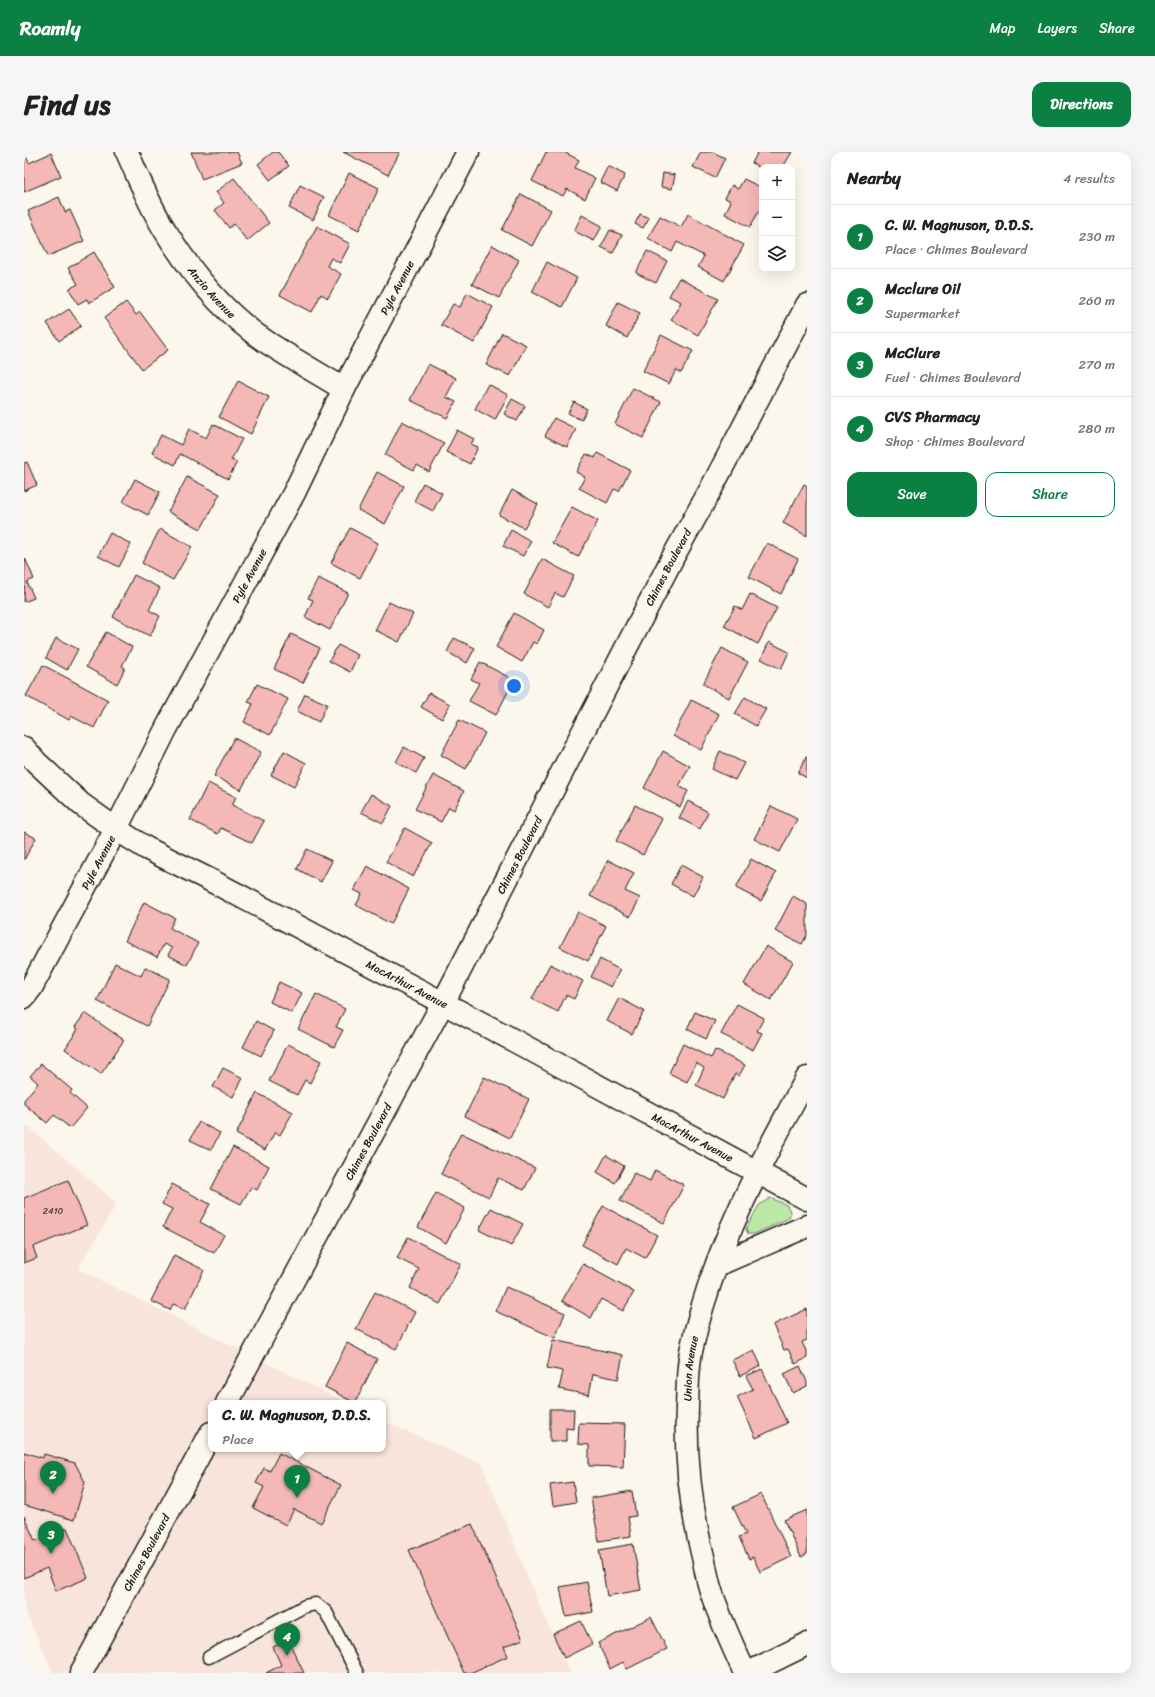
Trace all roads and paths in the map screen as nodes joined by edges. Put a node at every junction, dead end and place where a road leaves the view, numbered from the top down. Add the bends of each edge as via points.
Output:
1 (127, 152) edge
2 (468, 152) edge
3 (806, 308) edge
4 (344, 388) junction
5 (24, 748) edge
6 (116, 829) junction
7 (24, 997) edge
8 (443, 1003) junction
9 (807, 1078) edge
10 (758, 1171) junction
11 (807, 1199) edge
12 (807, 1226) edge
13 (717, 1265) junction
14 (229, 1400) edge
15 (208, 1439) edge
16 (807, 1644) edge
17 (209, 1657) dead end
18 (81, 1673) edge
19 (357, 1673) edge
20 (745, 1673) edge
21 (748, 1673) edge

1 - 4 street, Anzio Avenue via 148,200 166,232 213,295 267,343
2 - 4 street, Pyle Avenue
3 - 8 street, Chimes Boulevard via 670,564
4 - 6 street, Pyle Avenue via 294,492 170,722
5 - 6 street, MacArthur Avenue via 81,804
6 - 7 street, Pyle Avenue
6 - 8 street, MacArthur Avenue via 146,848
8 - 10 street, MacArthur Avenue
8 - 14 street, Chimes Boulevard
9 - 10 street, Union Avenue
10 - 11 street, MacArthur Avenue
10 - 13 street, Union Avenue
12 - 13 street
13 - 20 street, Union Avenue via 691,1349 686,1434 689,1479 694,1519 712,1593
15 - 18 street, Chimes Boulevard
16 - 21 street
17 - 19 lane via 305,1606 316,1604 326,1612

